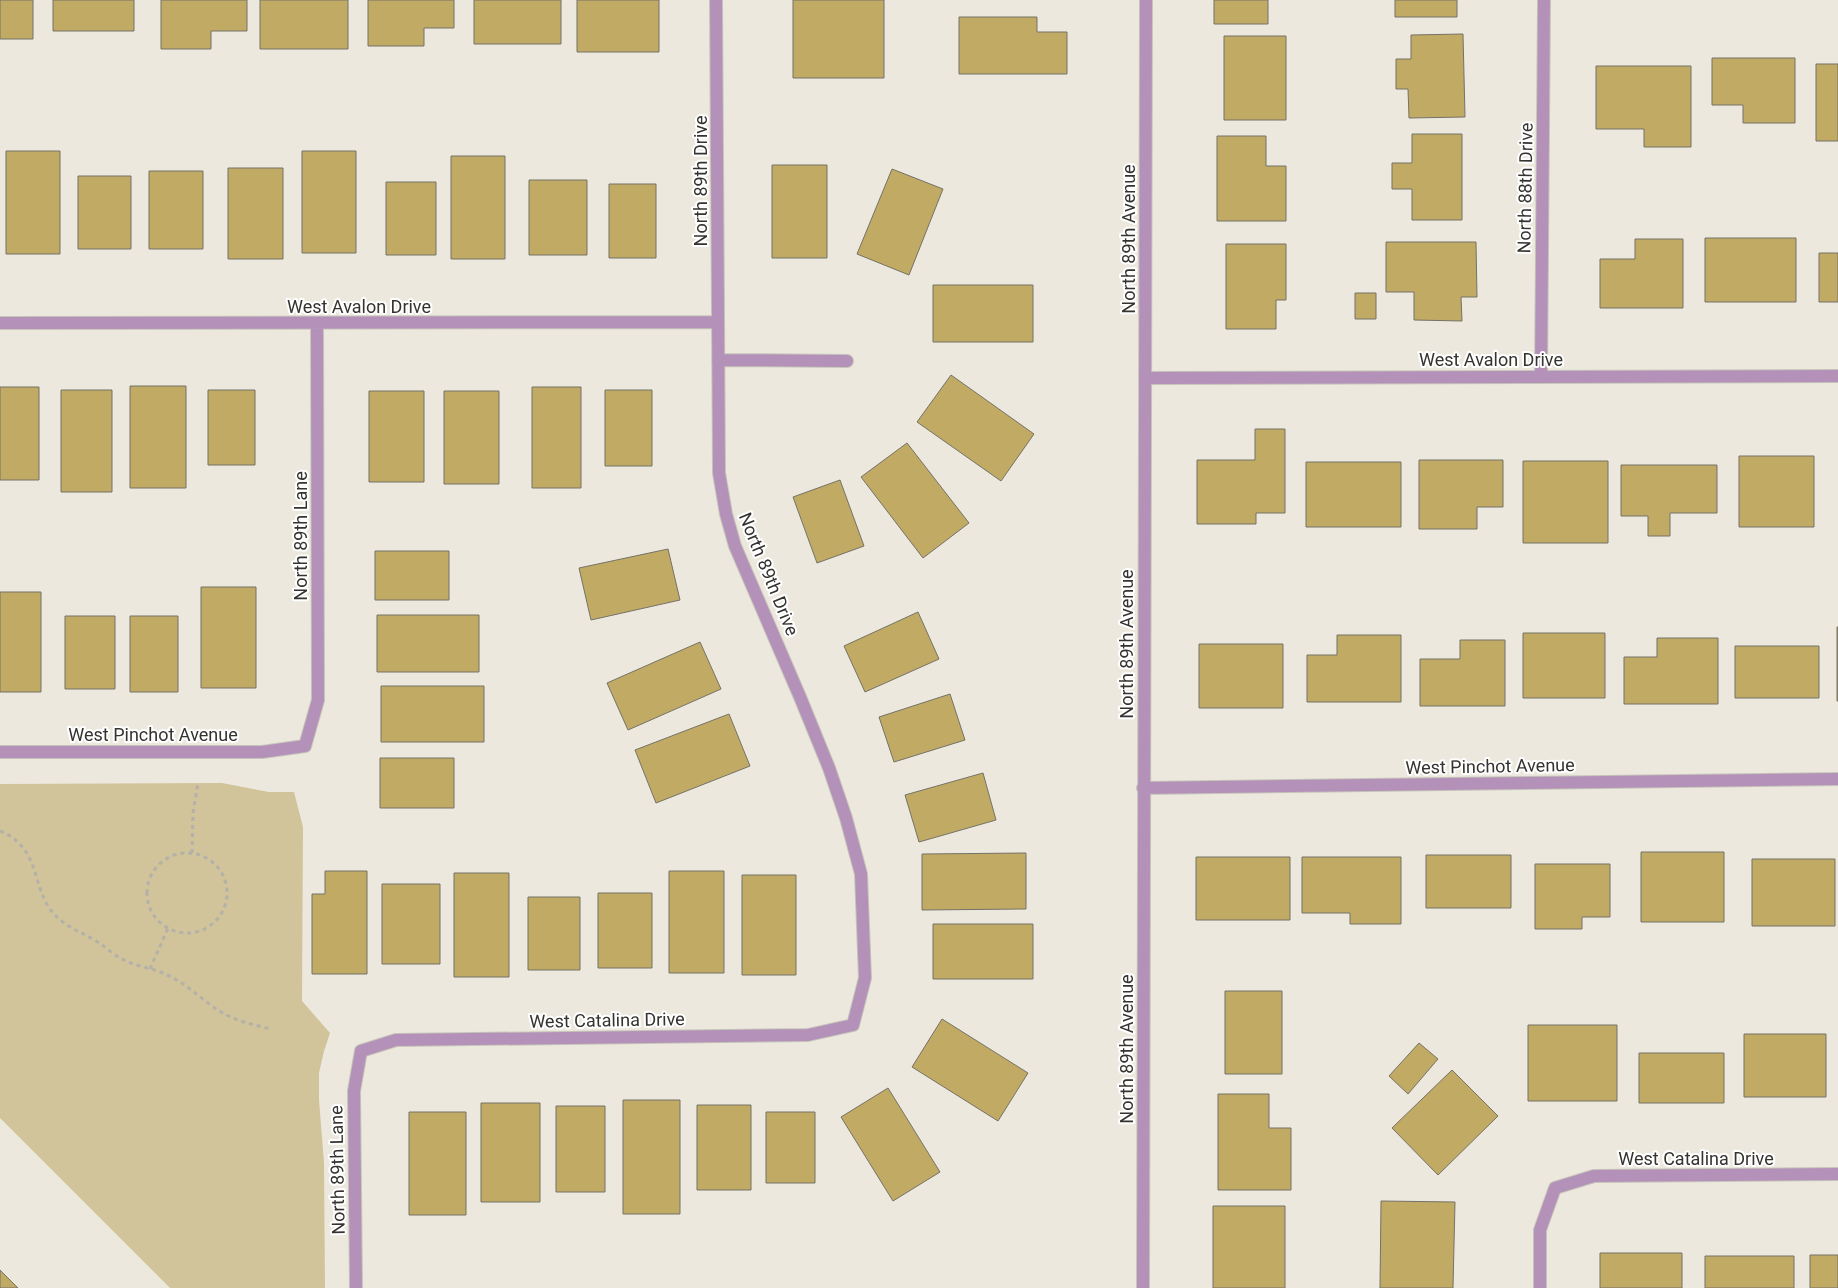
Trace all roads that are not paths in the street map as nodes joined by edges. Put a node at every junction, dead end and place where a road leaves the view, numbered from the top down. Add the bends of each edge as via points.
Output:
1 (716, 0) edge
2 (1146, 0) edge
3 (1544, 0) edge
4 (718, 322) junction
5 (0, 323) edge
6 (317, 323) junction
7 (718, 360) junction
8 (847, 362) dead end
9 (1540, 376) junction
10 (1838, 376) edge
11 (1145, 378) junction
12 (305, 746) joint
13 (0, 752) edge
14 (1838, 779) edge
15 (1143, 788) junction
16 (853, 1025) joint
17 (361, 1051) joint
18 (1838, 1174) edge
19 (356, 1288) edge
20 (1143, 1288) edge
21 (1540, 1288) edge

1 - 4 street, North 89th Drive
2 - 11 street, North 89th Avenue
3 - 9 street, North 88th Drive
4 - 6 street, West Avalon Drive
4 - 7 street, North 89th Drive
5 - 6 street, West Avalon Drive
6 - 12 street, North 89th Lane via 318,700
7 - 8 street
7 - 16 street, North 89th Drive via 719,473 726,514 735,546 829,768 860,874 865,978
9 - 10 street, West Avalon Drive
9 - 11 street, West Avalon Drive
11 - 15 street, North 89th Avenue
12 - 13 street, West Pinchot Avenue via 262,752
14 - 15 street, West Pinchot Avenue
15 - 20 street, North 89th Avenue
16 - 17 street, West Catalina Drive via 808,1035 396,1040
17 - 19 street, North 89th Lane via 354,1091
18 - 21 street, West Catalina Drive via 1594,1176 1555,1188 1540,1230

